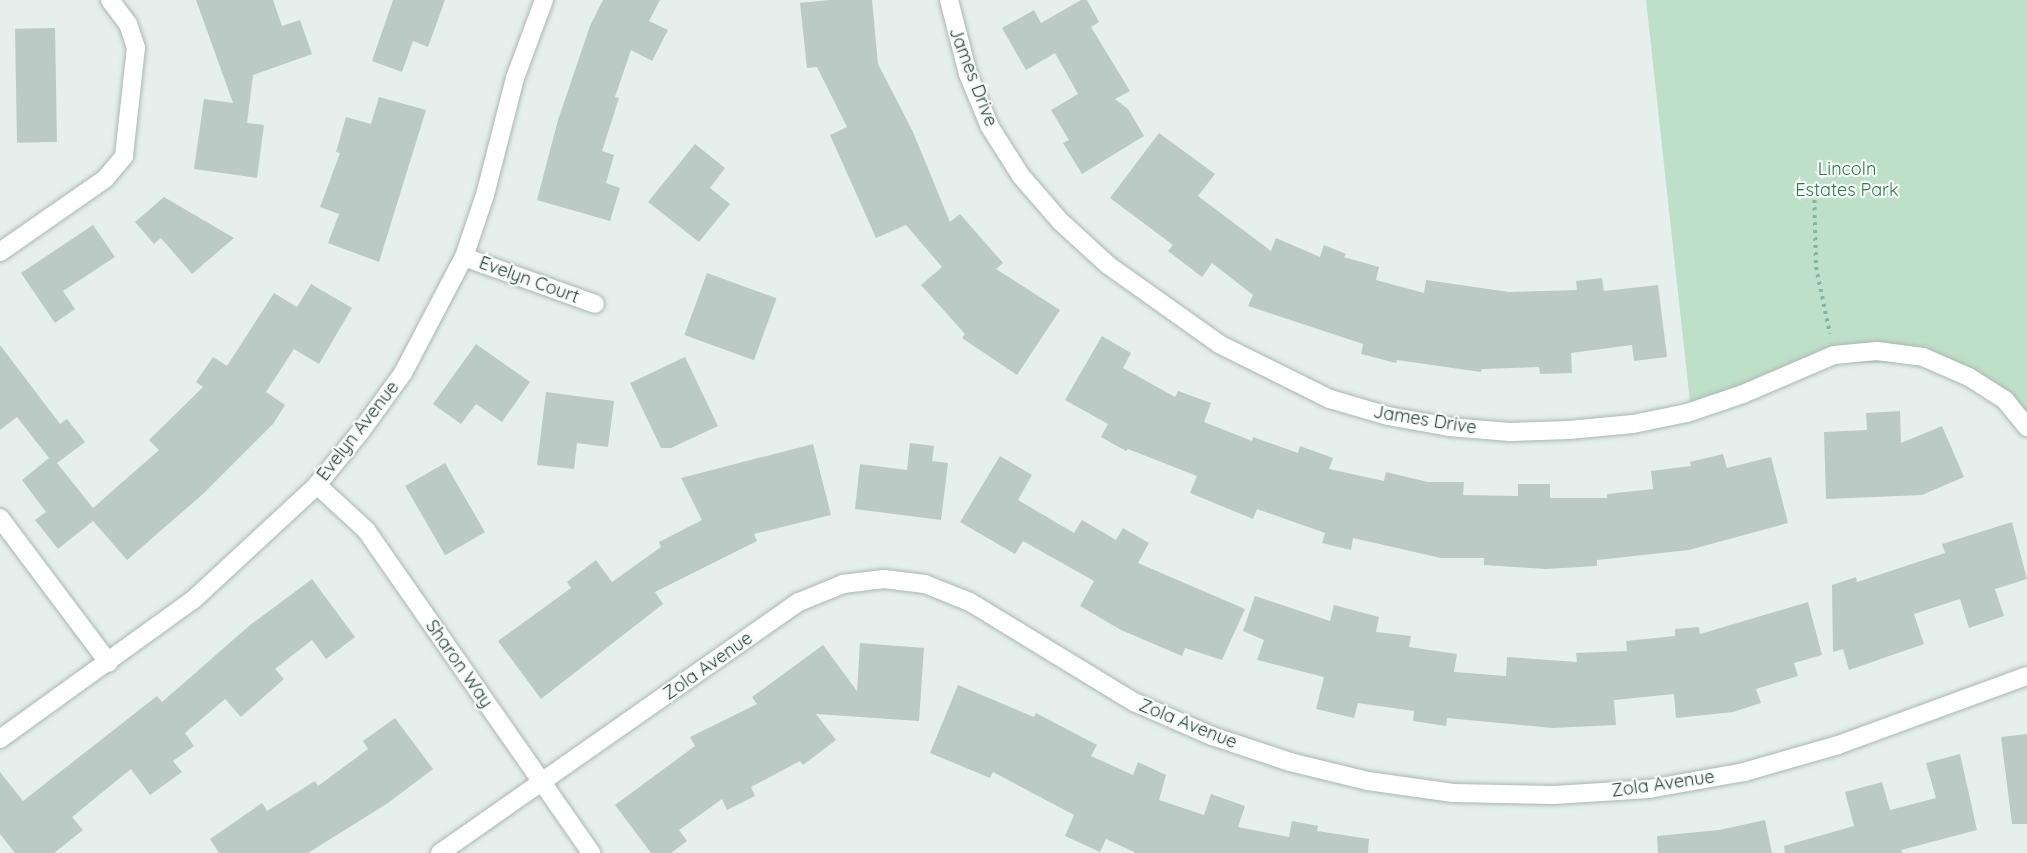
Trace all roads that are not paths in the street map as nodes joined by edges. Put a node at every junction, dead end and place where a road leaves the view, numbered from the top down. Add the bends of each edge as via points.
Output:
1 (110, 0) edge
2 (130, 0) edge
3 (544, 0) edge
4 (949, 0) edge
5 (128, 24) junction
6 (0, 252) edge
7 (464, 257) junction
8 (595, 304) dead end
9 (2027, 427) edge
10 (317, 485) junction
11 (0, 518) edge
12 (109, 663) junction
13 (2027, 676) edge
14 (0, 739) edge
15 (542, 783) junction
16 (440, 853) edge
17 (591, 853) edge

1 - 5 street
2 - 5 street
3 - 7 street, Evelyn Avenue via 515,78 485,195
4 - 9 street, James Drive via 968,74 990,128 1020,177 1061,222 1108,265 1219,344 1330,399 1388,417 1449,427 1510,432 1580,429 1687,413 1834,355 1877,351 1923,357 1969,377 2005,400
5 - 6 street via 136,48 124,156 105,179
7 - 8 street, Evelyn Court
7 - 10 street, Evelyn Avenue via 403,374
10 - 12 street, Evelyn Avenue via 193,600
10 - 15 street, Sharon Way via 366,530
11 - 12 street
12 - 14 street, Evelyn Avenue
13 - 15 street, Zola Avenue via 1838,745 1744,772 1648,789 1554,795 1453,793 1368,781 1290,762 1212,736 1134,702 970,602 925,584 884,579 843,584 799,602
15 - 16 street, Zola Avenue
15 - 17 street, Sharon Way

